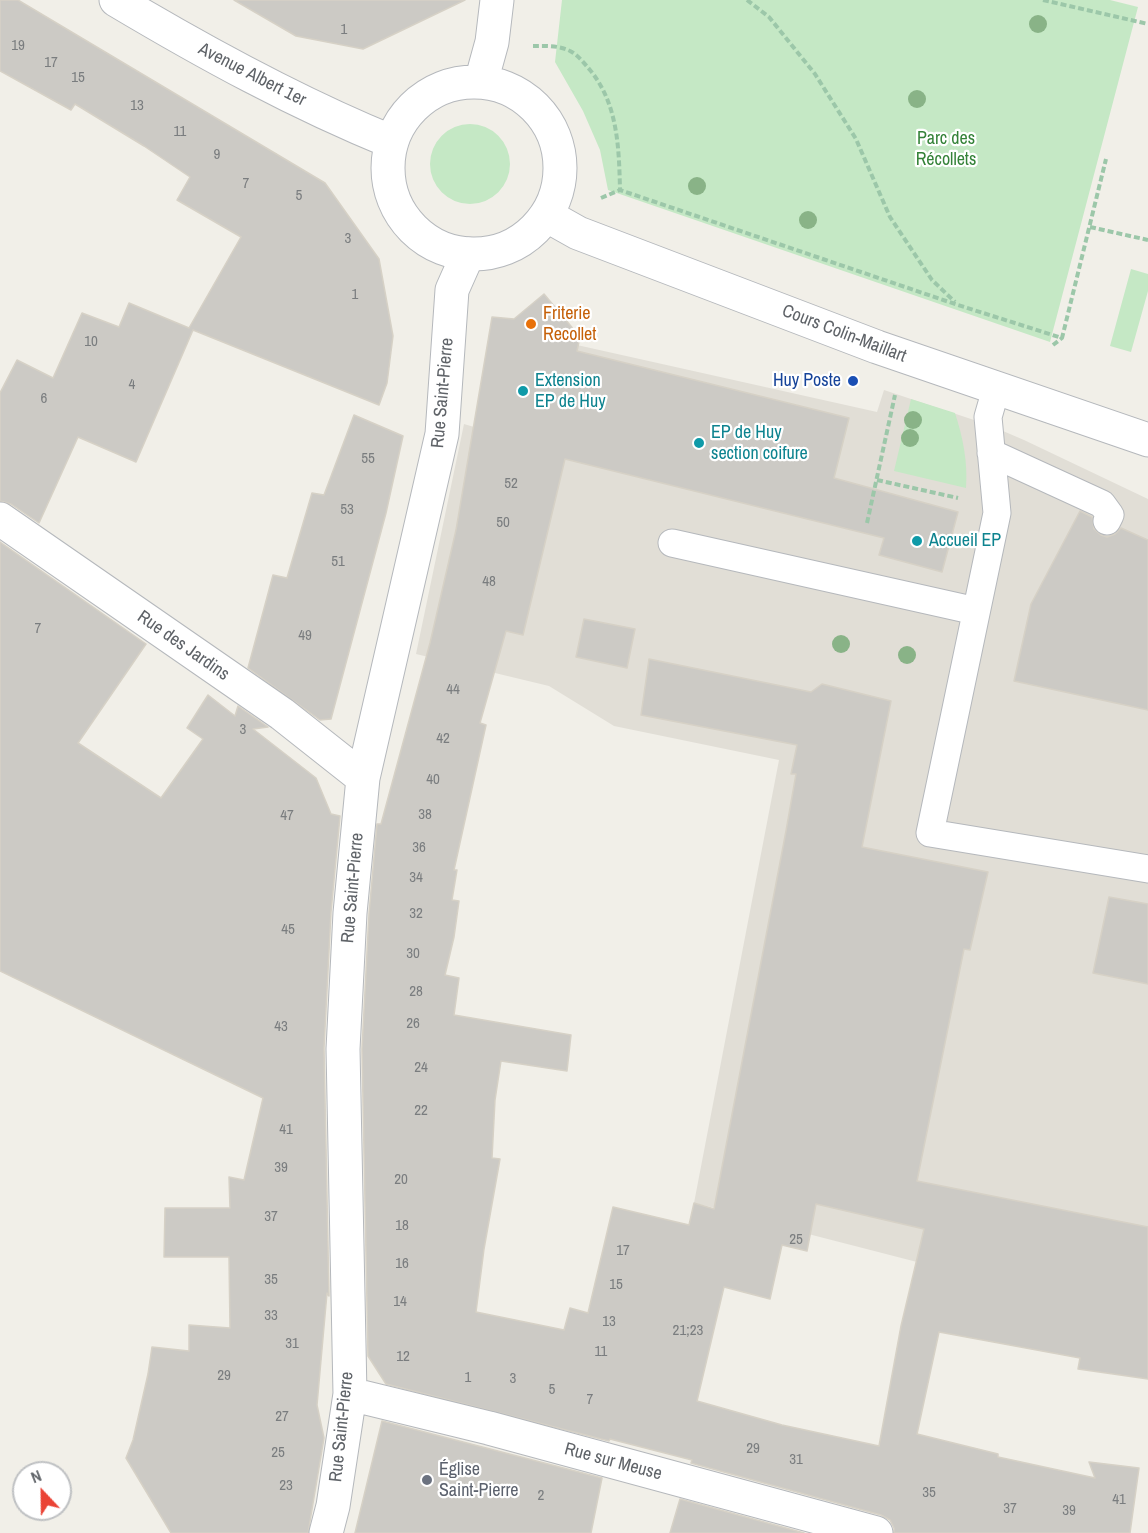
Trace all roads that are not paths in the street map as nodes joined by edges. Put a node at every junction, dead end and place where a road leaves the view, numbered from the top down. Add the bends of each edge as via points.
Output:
1 (116, 0) edge
2 (497, 0) edge
3 (481, 82) junction
4 (392, 142) junction
5 (546, 215) junction
6 (468, 254) junction
7 (996, 389) junction
8 (1148, 440) edge
9 (991, 453) junction
10 (0, 519) edge
11 (1107, 522) dead end
12 (672, 543) dead end
13 (976, 611) junction
14 (363, 778) junction
15 (1148, 869) edge
16 (350, 1394) junction
17 (326, 1533) edge
18 (876, 1533) edge

1 - 4 street, Avenue Albert 1er via 204,53
2 - 3 street via 492,42
3 - 4 street via 453,85 426,97 406,116
3 - 5 street via 506,88 528,100 546,119 561,167 557,193
4 - 6 street via 388,167 392,193 403,216 428,240
5 - 6 street via 526,237 498,251
5 - 7 street, Cours Colin-Maillart via 578,233
6 - 14 street, Rue Saint-Pierre via 452,290 442,434
7 - 8 street, Cours Colin-Maillart
7 - 9 lane via 988,417
9 - 11 lane via 1102,504 1110,515
9 - 13 lane via 996,513
10 - 14 street, Rue des Jardins via 282,714
12 - 13 lane
13 - 15 lane via 930,833
14 - 16 street, Rue Saint-Pierre via 350,913 343,1049
16 - 17 street, Rue Saint-Pierre
16 - 18 street, Rue sur Meuse

